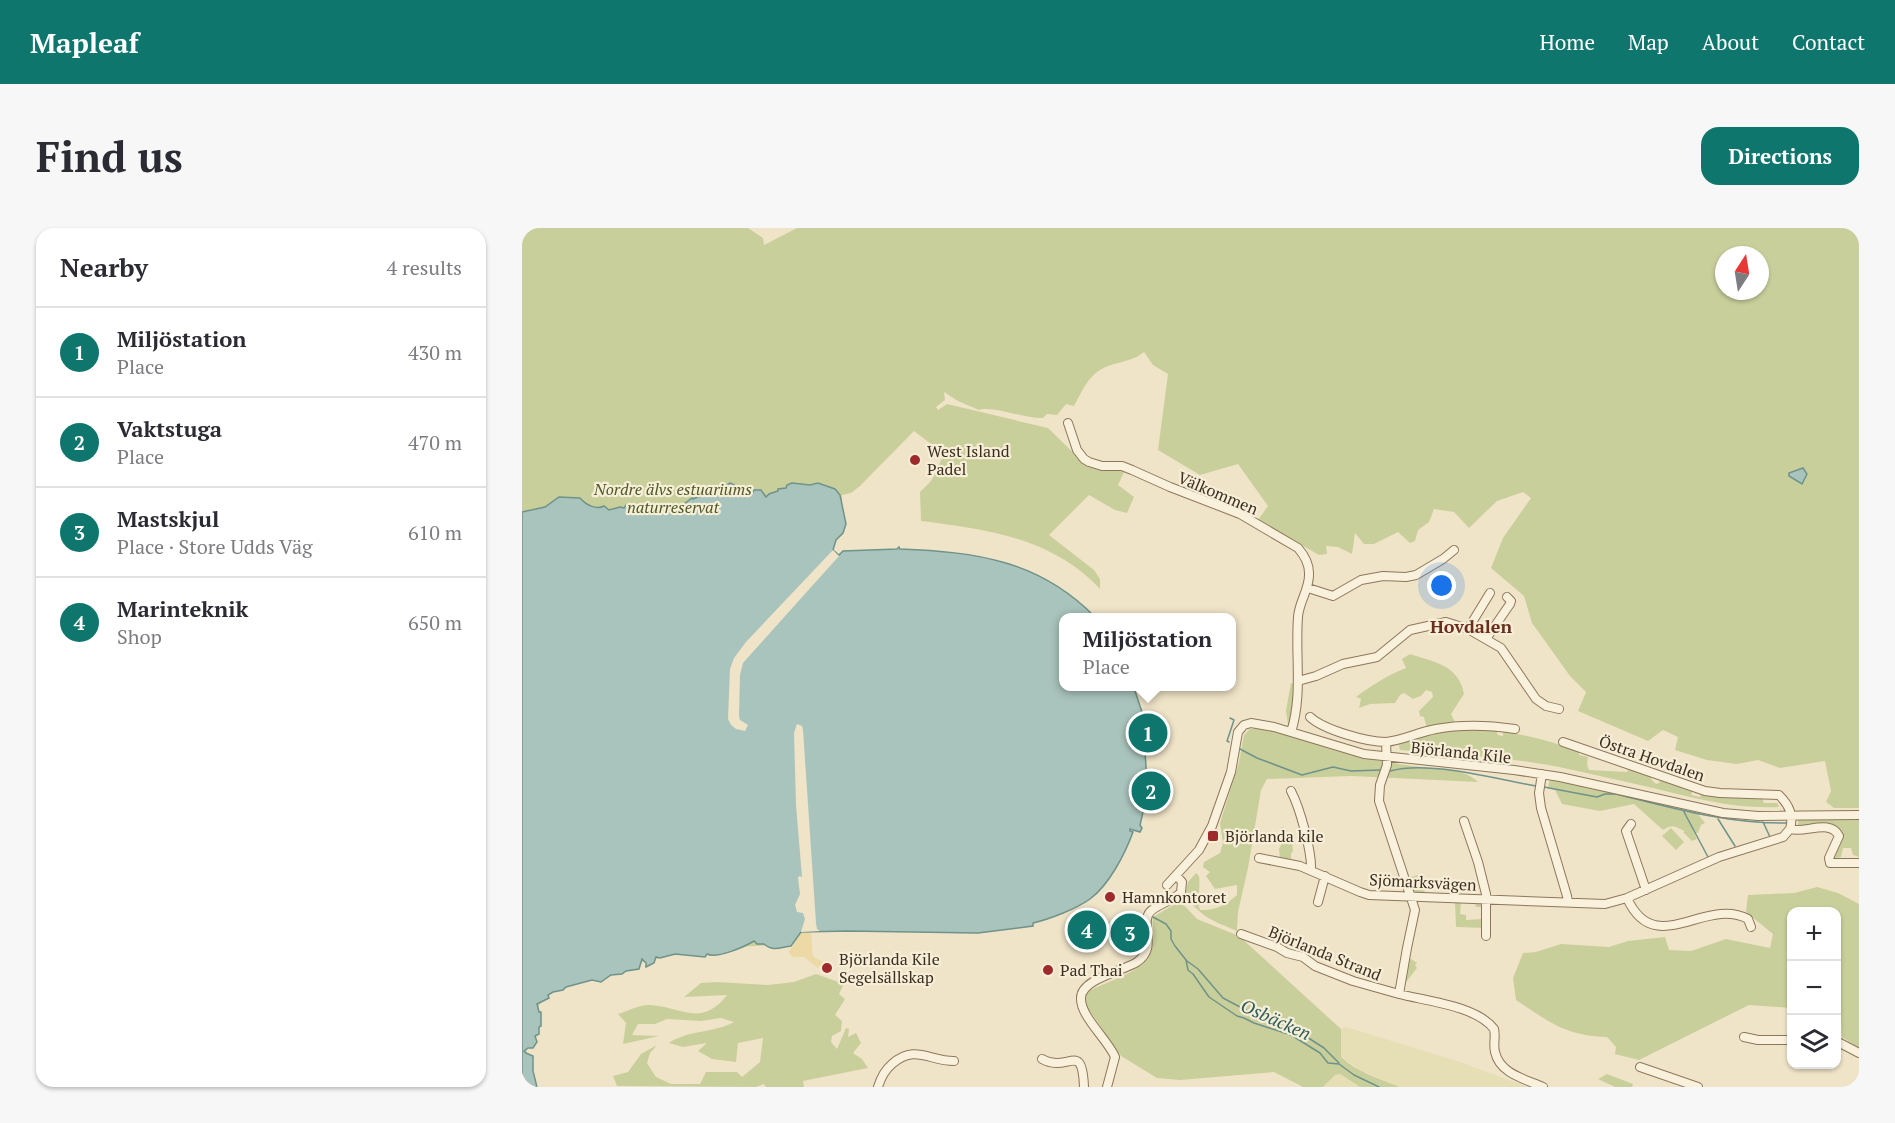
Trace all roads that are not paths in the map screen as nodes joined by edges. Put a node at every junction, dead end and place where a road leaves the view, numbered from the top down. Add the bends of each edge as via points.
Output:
1 (1068, 423) dead end
2 (1454, 550) dead end
3 (1308, 588) junction
4 (1490, 593) dead end
5 (1507, 597) dead end
6 (1468, 629) junction
7 (1486, 639) junction
8 (1298, 681) junction
9 (1559, 709) dead end
10 (1310, 717) dead end
11 (1515, 729) dead end
12 (1291, 732) junction
13 (1386, 742) junction
14 (1563, 742) dead end
15 (1387, 758) junction
16 (1542, 774) junction
17 (1291, 791) dead end
18 (1859, 815) edge
19 (1792, 816) junction
20 (1464, 821) dead end
21 (1631, 824) dead end
22 (1790, 829) junction
23 (1259, 858) dead end
24 (1859, 862) edge
25 (1311, 870) junction
26 (1176, 875) junction
27 (1325, 876) junction
28 (1167, 885) dead end
29 (1646, 890) junction
30 (1411, 897) junction
31 (1627, 898) junction
32 (1487, 899) junction
33 (1318, 902) dead end
34 (1568, 902) junction
35 (1751, 927) dead end
36 (1241, 934) dead end
37 (1486, 936) dead end
38 (1399, 994) junction
39 (1744, 1037) dead end
40 (1787, 1040) edge
41 (1841, 1044) edge
42 (1859, 1053) edge
43 (1042, 1059) dead end
44 (954, 1061) dead end
45 (1640, 1067) dead end
46 (878, 1087) edge
47 (1084, 1087) edge
48 (1107, 1087) edge
49 (1543, 1087) edge
50 (1698, 1087) edge

1 - 3 street, Välkommen via 1077,450 1089,462 1122,466 1240,514 1298,548 1308,565
2 - 3 street via 1416,574 1361,580 1333,596
3 - 8 street, Välkommen via 1298,618
4 - 6 street
5 - 7 street via 1510,604
6 - 7 street
6 - 8 street via 1446,622 1410,630 1377,657 1343,664
7 - 9 street via 1501,648 1536,699
8 - 12 street, Välkommen via 1298,708
10 - 13 street via 1349,735
11 - 13 street via 1488,725 1435,729
12 - 15 street, Björlanda Kile via 1353,752
12 - 26 street, Björlanda Kile via 1251,723 1239,730 1231,772 1212,826 1199,850
13 - 15 street, Björlanda Strand
14 - 19 street, Östra Hovdalen via 1705,791 1779,795
15 - 16 street, Björlanda Kile
15 - 30 street, Björlanda Strand via 1379,801
16 - 19 street, Björlanda Kile via 1723,813
16 - 34 street via 1541,808
17 - 25 street
18 - 19 street, Björlanda Kile
19 - 22 street
20 - 32 street, Sjömarksvägen
21 - 29 street via 1626,831
22 - 24 street via 1833,829 1839,836 1830,863
22 - 29 street, Sjömarksvägen via 1783,837 1719,857
23 - 25 street, Sjömarksvägen
25 - 27 street, Sjömarksvägen
26 - 28 street, Björlanda Kile
26 - 48 street via 1182,882 1181,892 1148,914 1149,940 1142,957 1091,983 1081,994 1083,1009 1115,1057
27 - 30 street, Sjömarksvägen via 1363,893
27 - 33 street
29 - 31 street, Sjömarksvägen
30 - 32 street, Sjömarksvägen
30 - 38 street, Björlanda Strand via 1416,914
31 - 34 street, Sjömarksvägen via 1605,904
31 - 35 street via 1644,920 1659,927 1728,914 1748,919
32 - 34 street, Sjömarksvägen
32 - 37 street, Sjömarksvägen
36 - 38 street, Björlanda Strand via 1353,981
38 - 49 street, Björlanda Strand via 1484,1019 1494,1029 1494,1049 1502,1066
39 - 40 street
41 - 42 street
43 - 47 street via 1053,1064 1078,1060
44 - 46 street via 905,1054 886,1069
45 - 50 street

